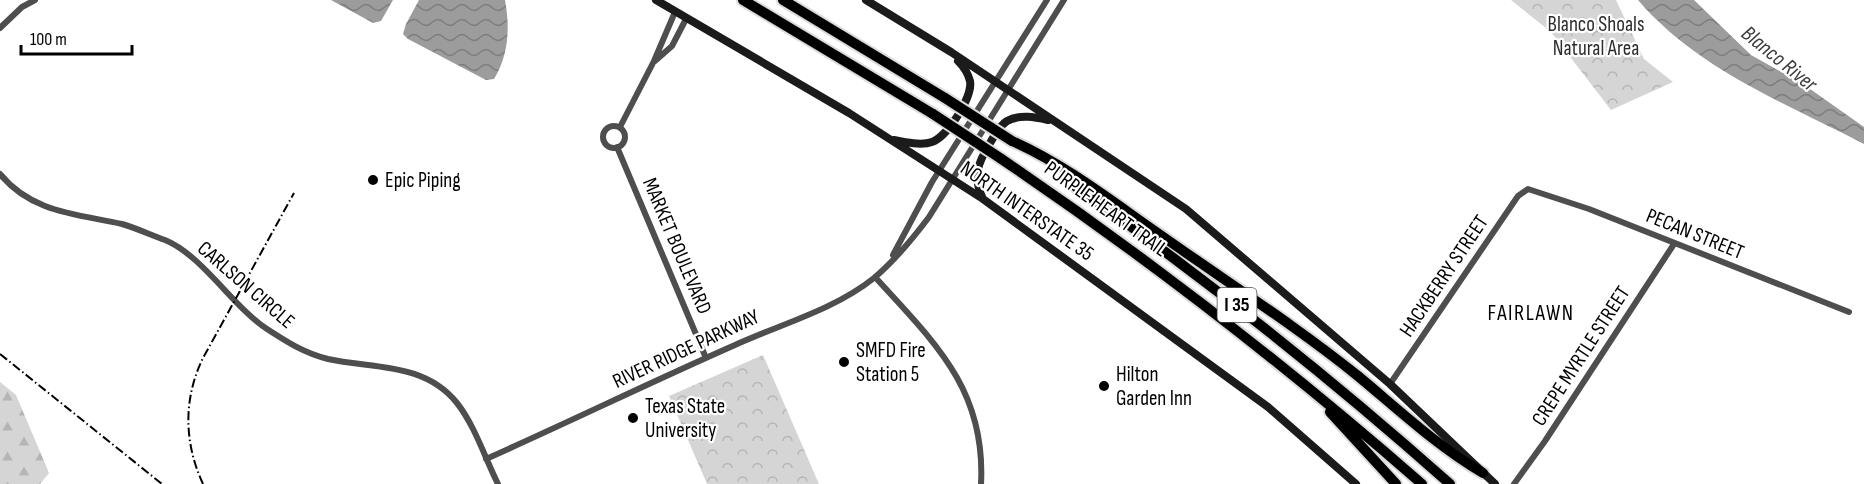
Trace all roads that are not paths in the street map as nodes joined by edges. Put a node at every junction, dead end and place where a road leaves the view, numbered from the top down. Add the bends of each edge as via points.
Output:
1 (35, 0) edge
2 (656, 0) edge
3 (743, 0) edge
4 (783, 0) edge
5 (866, 0) edge
6 (1047, 0) edge
7 (1064, 0) edge
8 (675, 12) junction
9 (686, 19) junction
10 (0, 28) edge
11 (951, 52) junction
12 (654, 61) junction
13 (995, 82) junction
14 (1007, 90) junction
15 (1052, 120) junction
16 (620, 127) junction
17 (891, 140) junction
18 (1012, 141) junction
19 (617, 147) junction
20 (940, 171) junction
21 (0, 174) edge
22 (951, 180) junction
23 (1528, 189) joint
24 (983, 199) junction
25 (1674, 244) junction
26 (892, 258) junction
27 (875, 277) junction
28 (1849, 312) dead end
29 (706, 358) junction
30 (1294, 376) junction
31 (1390, 384) junction
32 (486, 459) junction
33 (1483, 473) junction
34 (498, 484) edge
35 (981, 484) edge
36 (1356, 484) edge
37 (1396, 484) edge
38 (1422, 484) edge
39 (1450, 484) edge
40 (1496, 484) edge
41 (1514, 484) edge

1 - 10 street
2 - 8 main road, NORTH INTERSTATE 35
3 - 30 highway, PURPLE HEART TRAIL / I 35, bridge via 1000,158 1140,256
4 - 18 highway, PURPLE HEART TRAIL / I 35, bridge
5 - 11 main road
6 - 13 street, RIVER RIDGE PARKWAY
7 - 14 street, RIVER RIDGE PARKWAY
8 - 9 main road, NORTH INTERSTATE 35
8 - 12 street, MARKET BOULEVARD
9 - 12 street, MARKET BOULEVARD via 672,46
9 - 17 main road, NORTH INTERSTATE 35
11 - 13 main road
11 - 17 main road via 966,70 970,94 944,136 930,143
12 - 16 street, MARKET BOULEVARD
13 - 14 main road
13 - 20 street, RIVER RIDGE PARKWAY
14 - 15 main road
14 - 22 street, RIVER RIDGE PARKWAY
15 - 24 main road via 1026,116 1000,127 978,164 977,187
15 - 31 main road via 1186,208
16 - 19 street, MARKET BOULEVARD via 625,138
16 - 19 street, MARKET BOULEVARD via 610,127 603,137 608,145
17 - 20 main road, NORTH INTERSTATE 35
18 - 33 highway via 1094,190 1236,287 1356,375 1449,452
18 - 39 highway, PURPLE HEART TRAIL / I 35 via 1233,302
19 - 29 street, MARKET BOULEVARD
20 - 22 main road, NORTH INTERSTATE 35
20 - 26 street, RIVER RIDGE PARKWAY
21 - 32 street, CARLSON CIRCLE via 10,187 33,203 73,216 123,225 168,241 264,327 300,351 419,375 456,402
22 - 24 main road, NORTH INTERSTATE 35
22 - 26 street, RIVER RIDGE PARKWAY via 923,225
23 - 25 street, PECAN STREET
23 - 31 street, HACKBERRY STREET via 1518,196
24 - 36 main road, NORTH INTERSTATE 35 via 1268,407
25 - 28 street, PECAN STREET
25 - 41 street, CREPE MYRTLE STREET
26 - 27 street, RIVER RIDGE PARKWAY
27 - 29 street, RIVER RIDGE PARKWAY via 817,312
27 - 35 street via 946,358 962,383 975,414
29 - 32 street, RIVER RIDGE PARKWAY
30 - 37 highway
30 - 38 highway, PURPLE HEART TRAIL / I 35
31 - 33 main road
32 - 34 street, CARLSON CIRCLE
33 - 40 main road

